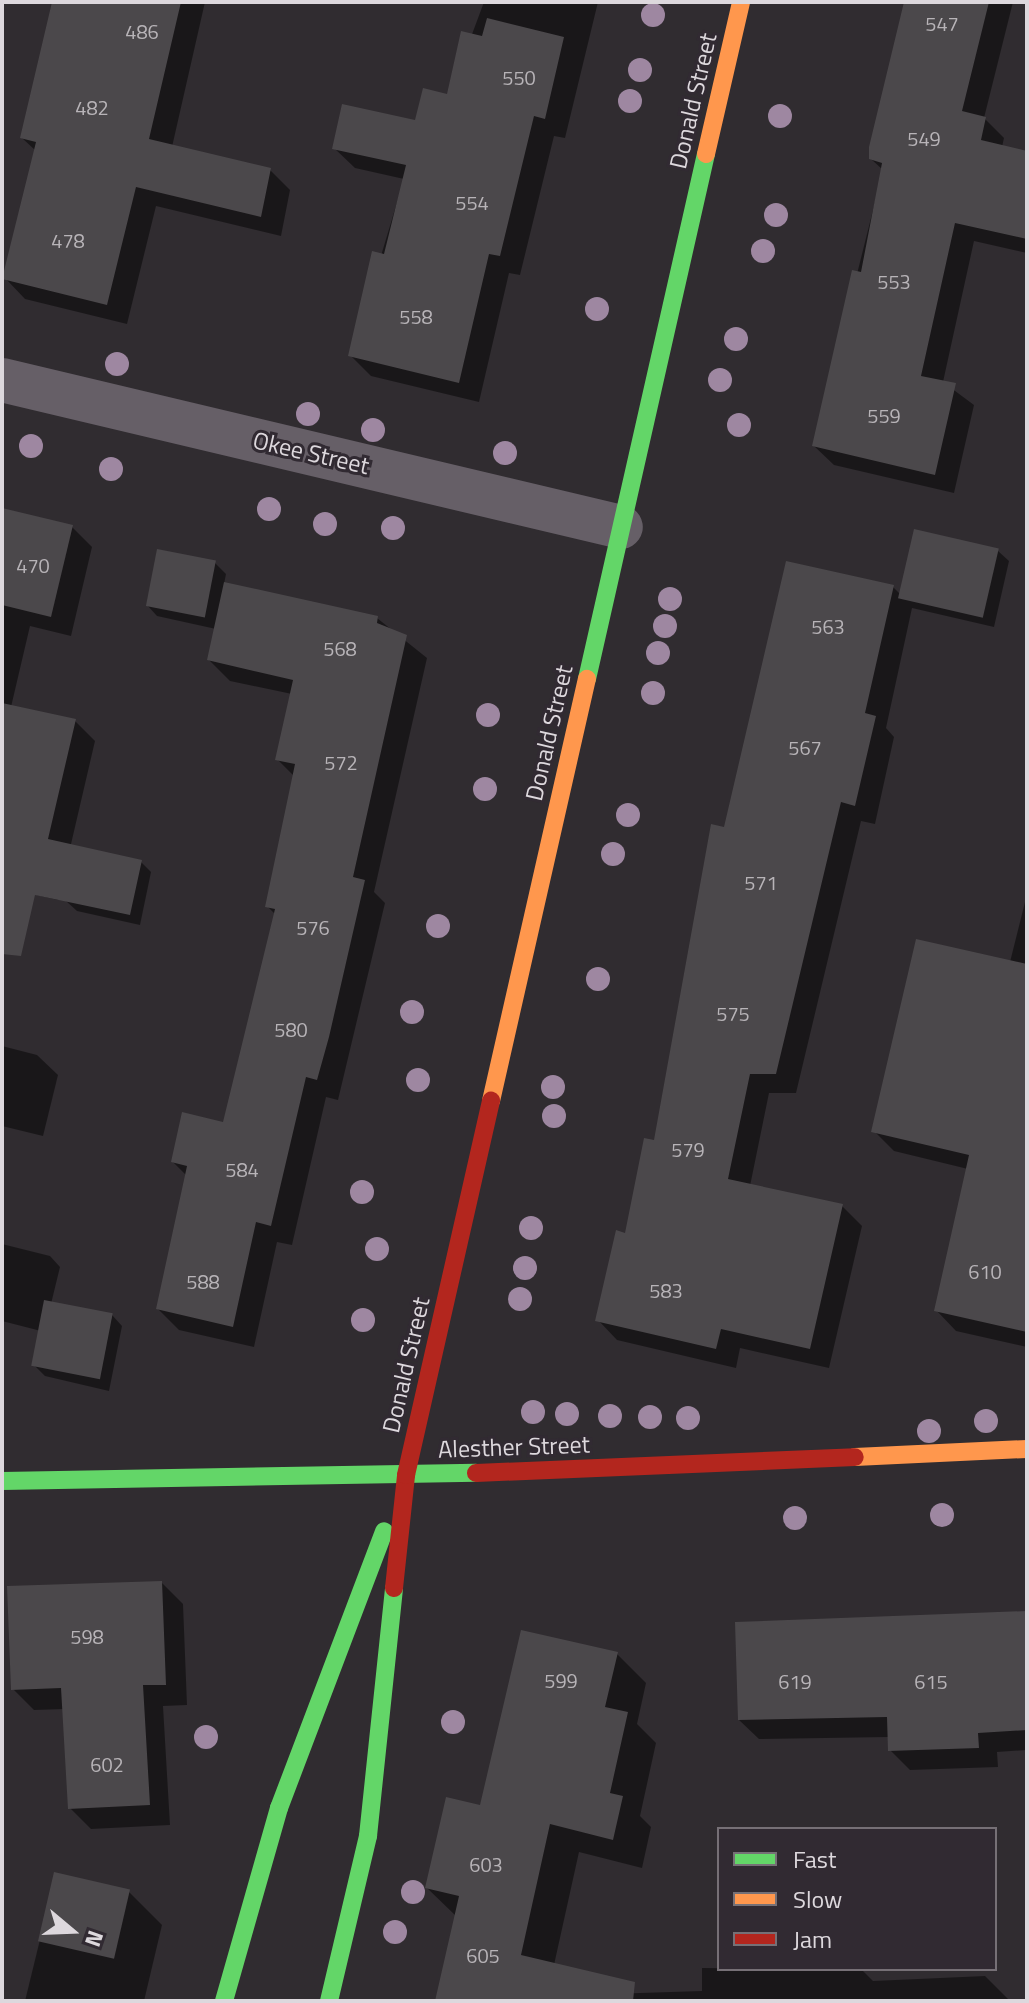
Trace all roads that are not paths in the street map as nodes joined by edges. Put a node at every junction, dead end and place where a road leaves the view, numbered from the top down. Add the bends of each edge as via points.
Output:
1 (741, 2) edge
2 (2, 380) edge
3 (621, 527) junction
4 (1027, 1449) edge
5 (406, 1475) junction
6 (2, 1481) edge
7 (224, 2001) edge
8 (329, 2001) edge

1 - 3 street, Donald Street
2 - 3 street, Okee Street
3 - 5 street, Donald Street
4 - 5 street, Alesther Street
5 - 6 street, Alesther Street
5 - 7 street, Donald Street via 279,1808
5 - 8 street, Donald Street via 368,1836

